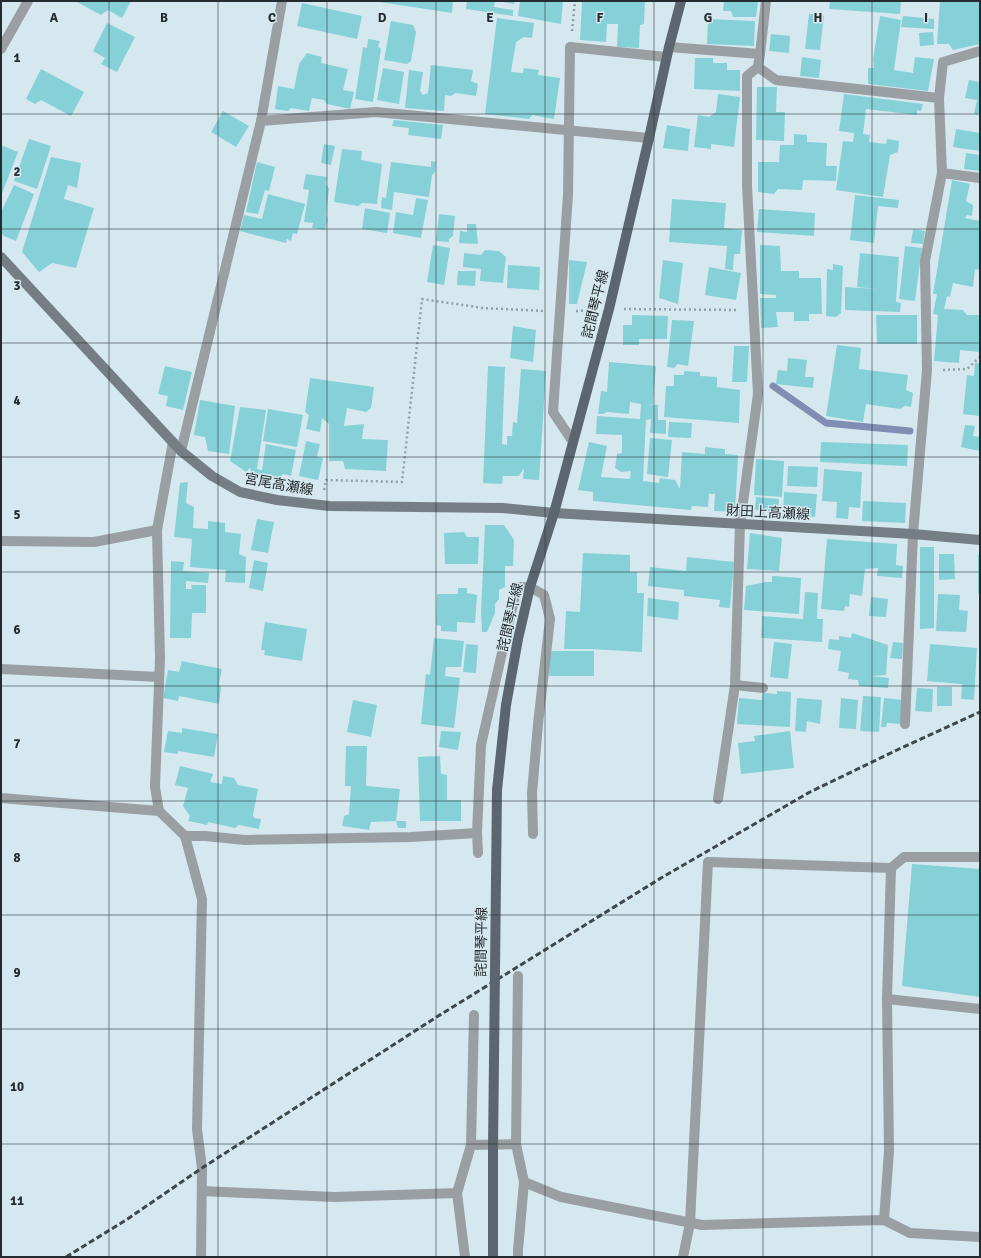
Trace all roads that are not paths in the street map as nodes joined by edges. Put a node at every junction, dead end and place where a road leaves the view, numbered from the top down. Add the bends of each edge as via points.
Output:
1 (28, 1) edge
2 (282, 1) edge
3 (681, 1) edge
4 (766, 1) edge
5 (669, 47) junction
6 (1, 49) edge
7 (980, 51) edge
8 (760, 54) junction
9 (666, 57) junction
10 (758, 66) junction
11 (939, 98) junction
12 (261, 121) junction
13 (569, 131) junction
14 (649, 138) junction
15 (942, 174) junction
16 (980, 178) edge
17 (1, 257) edge
18 (173, 442) junction
19 (573, 442) junction
20 (181, 451) junction
21 (554, 513) junction
22 (740, 524) junction
23 (157, 530) junction
24 (913, 534) junction
25 (980, 540) edge
26 (1, 541) edge
27 (530, 587) junction
28 (1, 669) edge
29 (159, 677) junction
30 (735, 685) junction
31 (763, 688) dead end
32 (905, 724) dead end
33 (1, 798) edge
34 (718, 799) dead end
35 (159, 811) junction
36 (478, 833) junction
37 (533, 834) dead end
38 (185, 836) junction
39 (478, 853) dead end
40 (980, 857) edge
41 (891, 868) junction
42 (518, 976) dead end
43 (887, 999) junction
44 (980, 1009) edge
45 (474, 1015) dead end
46 (516, 1144) junction
47 (471, 1146) junction
48 (524, 1182) junction
49 (202, 1191) junction
50 (457, 1193) junction
51 (884, 1220) junction
52 (690, 1223) junction
53 (980, 1237) edge
54 (201, 1257) edge
55 (465, 1257) edge
56 (493, 1257) edge
57 (518, 1257) edge
58 (683, 1257) edge

1 - 6 street
2 - 12 street
3 - 5 main road, 詫間琴平線
4 - 8 street
5 - 8 street
5 - 9 main road, 詫間琴平線
7 - 11 street via 942,62
8 - 10 street
9 - 13 street via 570,47
9 - 14 main road, 詫間琴平線
10 - 11 street via 776,80
10 - 22 street via 747,76 747,186 758,394
11 - 15 street
12 - 13 street via 376,112
12 - 20 street
13 - 14 street
13 - 19 street via 568,195 552,412
14 - 19 main road, 詫間琴平線 via 609,309
15 - 16 street
15 - 24 street via 925,261 927,370
17 - 18 main road, 宮尾高瀬線
18 - 20 main road, 宮尾高瀬線
18 - 23 street
19 - 21 main road, 詫間琴平線
20 - 21 main road, 宮尾高瀬線 via 212,476 240,492 277,500 321,505 503,508
21 - 22 main road, 財田上高瀬線
21 - 27 main road, 詫間琴平線
22 - 24 main road, 財田上高瀬線
22 - 30 street
23 - 26 street via 94,542
23 - 29 street
24 - 25 main road, 財田上高瀬線
24 - 32 street
27 - 36 street via 517,587 481,745
27 - 37 street via 544,595 550,619 532,793
27 - 56 main road, 詫間琴平線, bridge via 506,706 497,790
28 - 29 street
29 - 35 street via 155,787
30 - 31 street
30 - 34 street
33 - 35 street
35 - 38 street
36 - 38 street via 245,840
36 - 39 street
38 - 49 street via 202,899 197,1129
40 - 41 street via 904,857
41 - 43 street
41 - 52 street via 708,862
42 - 46 street
43 - 44 street
43 - 51 street via 889,1151
45 - 47 street
46 - 47 street
46 - 48 street
47 - 50 street
48 - 52 street via 561,1196
48 - 57 street
49 - 50 street via 334,1197
49 - 54 street
50 - 55 street
51 - 52 street via 702,1225
51 - 53 street via 910,1233
52 - 58 street

